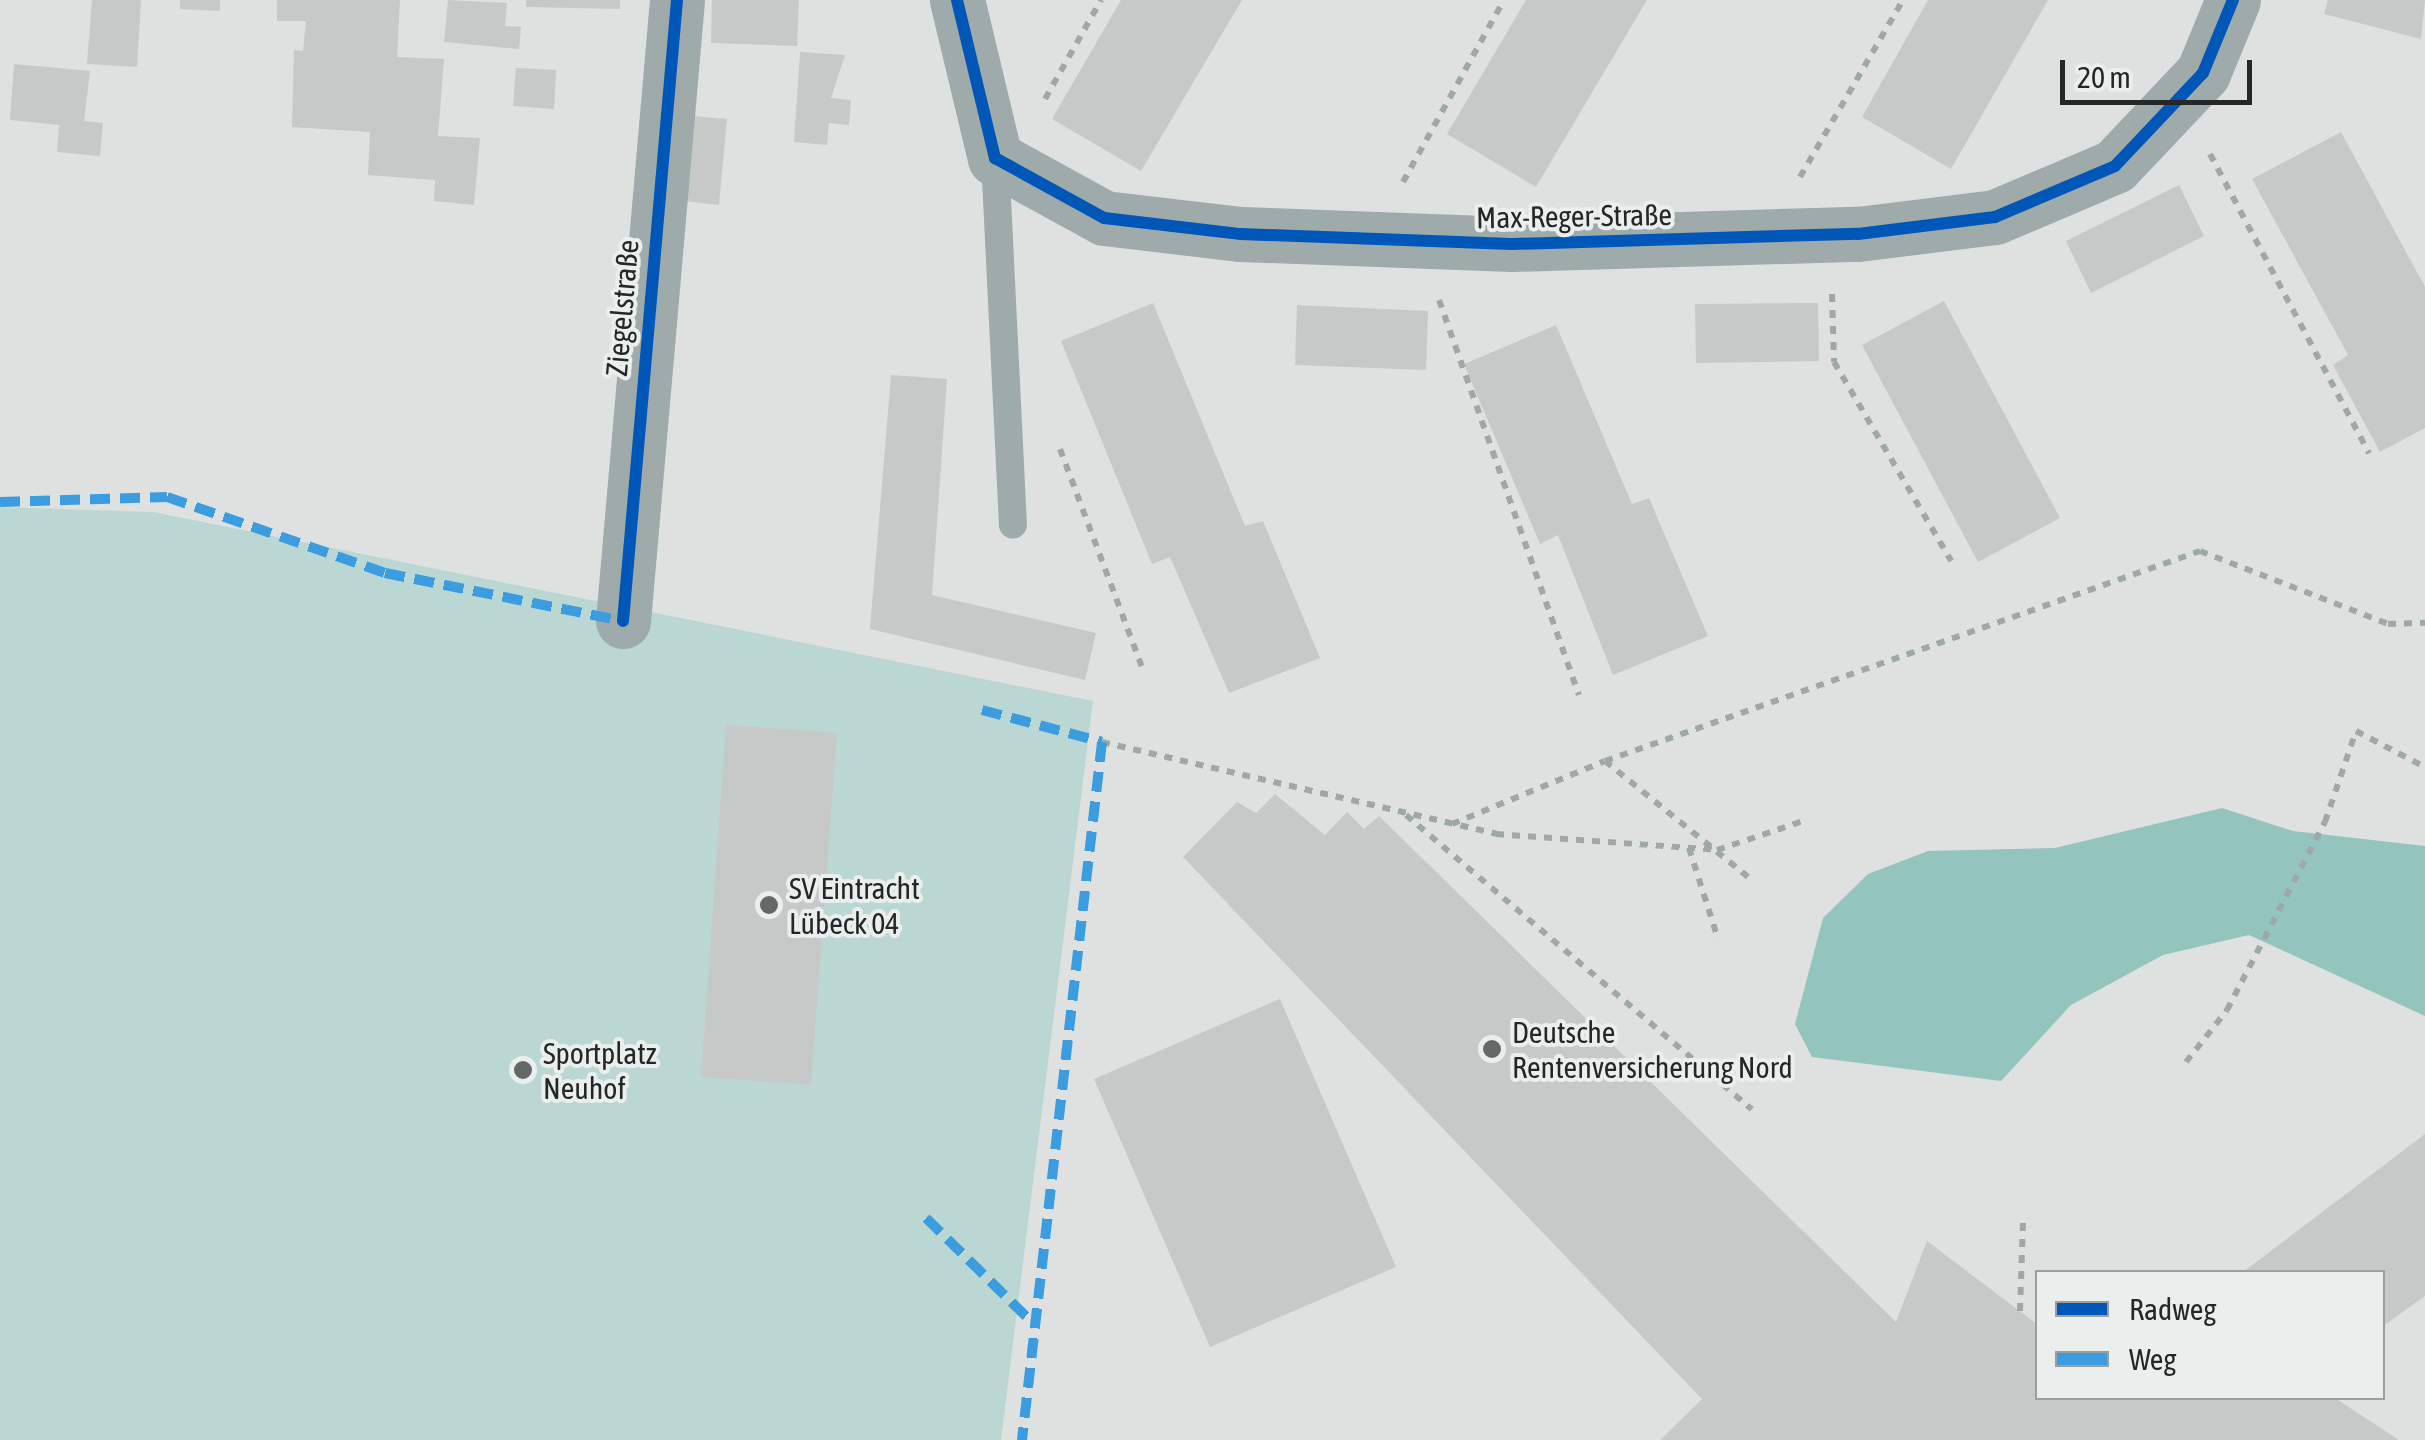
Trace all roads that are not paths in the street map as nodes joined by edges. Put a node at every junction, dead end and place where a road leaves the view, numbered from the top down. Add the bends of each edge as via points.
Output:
1 (677, 0) edge
2 (957, 0) edge
3 (2234, 0) edge
4 (1001, 162) junction
5 (1013, 525) dead end
6 (624, 621) dead end

1 - 6 street, Ziegelstraße
2 - 4 street
3 - 4 street, Max-Reger-Straße via 2203,73 2115,166 1995,218 1762,237 1371,240 1104,218
4 - 5 lane

